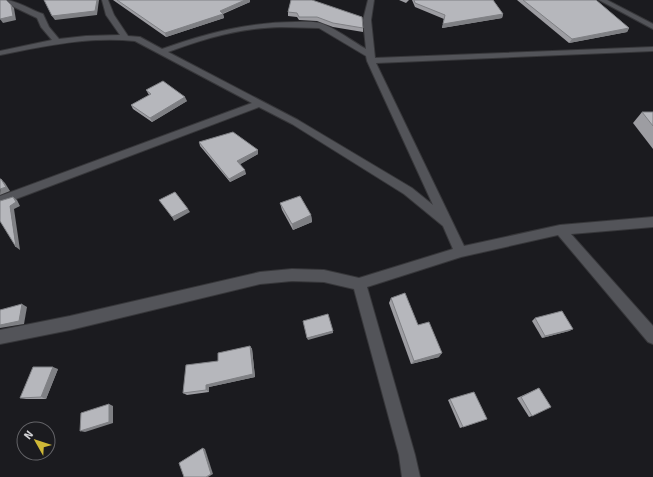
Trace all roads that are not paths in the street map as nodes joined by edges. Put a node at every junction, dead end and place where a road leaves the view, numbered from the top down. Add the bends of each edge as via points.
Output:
1 (8, 0) edge
2 (105, 0) edge
3 (372, 0) edge
4 (602, 0) edge
5 (653, 27) edge
6 (126, 38) junction
7 (57, 41) junction
8 (653, 49) edge
9 (162, 52) junction
10 (0, 53) edge
11 (371, 58) junction
12 (259, 104) junction
13 (0, 201) edge
14 (653, 222) edge
15 (447, 223) junction
16 (560, 230) junction
17 (461, 252) junction
18 (359, 284) junction
19 (653, 336) edge
20 (0, 337) edge
21 (411, 477) edge

1 - 7 street via 40,16
2 - 6 street via 110,15
3 - 11 street via 367,20
4 - 5 street
6 - 7 street
6 - 9 street via 137,40
7 - 10 street
8 - 11 street
9 - 11 street via 202,38 246,27 315,24
9 - 12 street
11 - 15 street
12 - 13 street
12 - 15 street via 295,122 408,191
14 - 16 street
15 - 17 street
16 - 17 street
16 - 19 street
17 - 18 street
18 - 20 street via 324,276 260,278
18 - 21 street

